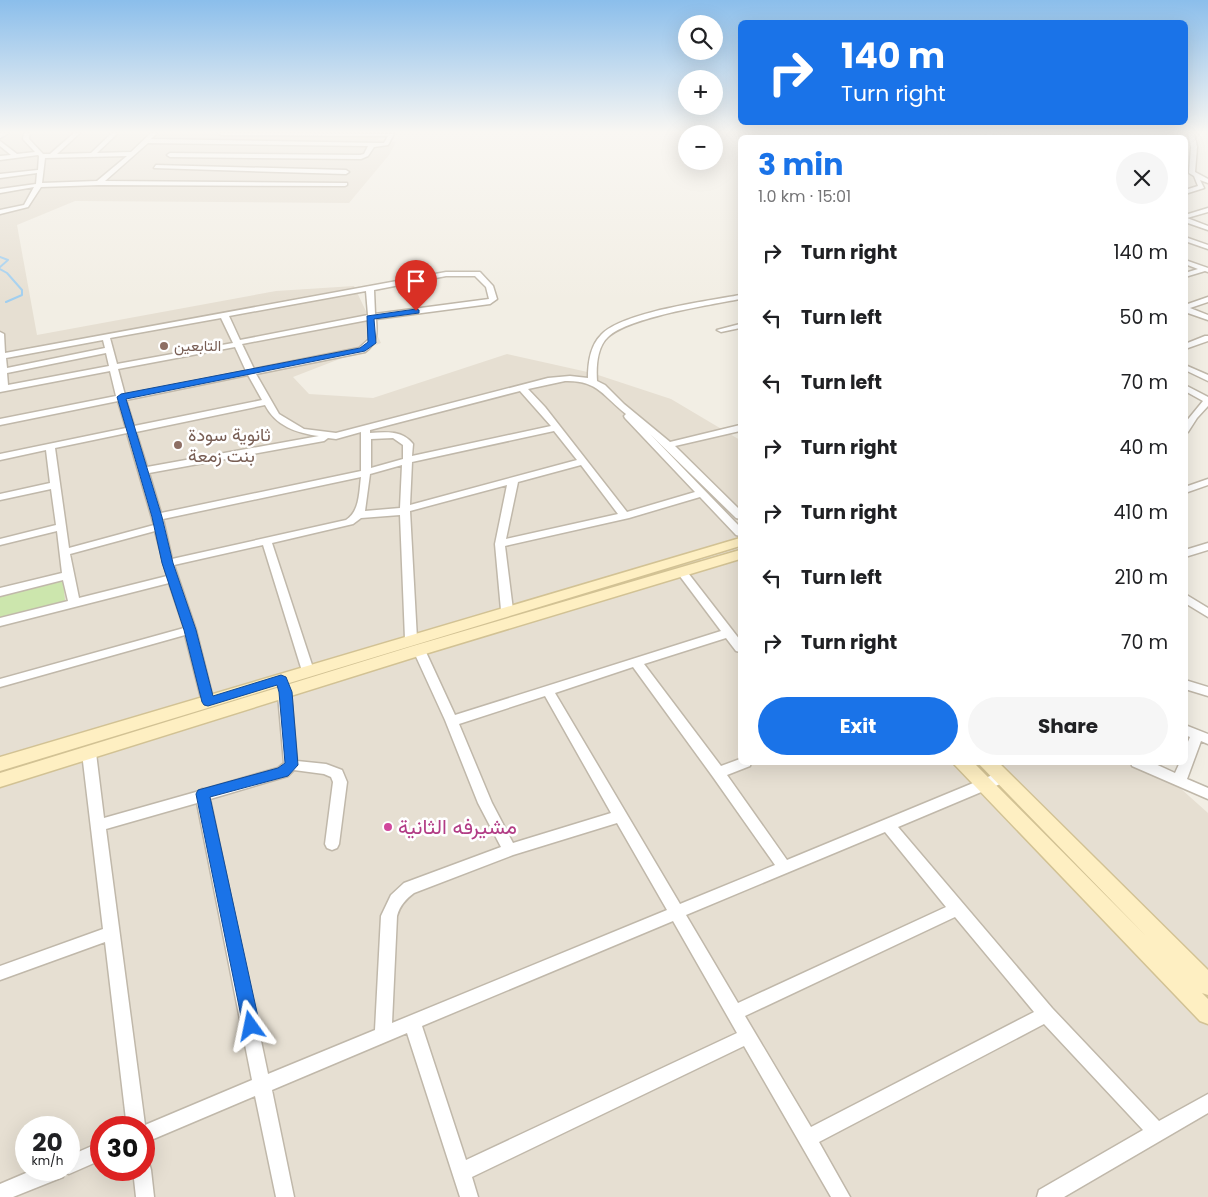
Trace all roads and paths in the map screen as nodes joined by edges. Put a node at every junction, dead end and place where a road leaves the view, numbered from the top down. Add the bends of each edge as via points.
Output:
1 (14, 189) edge
2 (37, 189) edge
3 (0, 191) edge
4 (1208, 210) edge
5 (0, 212) edge
6 (1188, 217) edge
7 (1188, 219) edge
8 (1208, 228) edge
9 (1188, 240) edge
10 (1208, 247) edge
11 (1188, 263) edge
12 (1206, 269) edge
13 (1188, 274) edge
14 (370, 288) junction
15 (736, 298) edge
16 (1208, 299) edge
17 (1188, 307) edge
18 (1188, 309) edge
19 (224, 315) junction
20 (370, 317) junction
21 (1208, 318) edge
22 (738, 326) edge
23 (721, 330) dead end
24 (0, 334) edge
25 (106, 337) junction
26 (1208, 338) edge
27 (237, 343) junction
28 (1194, 344) junction
29 (1188, 346) edge
30 (1208, 349) edge
31 (109, 350) junction
32 (2, 356) junction
33 (115, 367) junction
34 (1188, 369) edge
35 (2, 371) junction
36 (251, 372) junction
37 (1208, 378) edge
38 (593, 382) junction
39 (521, 387) junction
40 (2, 389) edge
41 (1188, 390) edge
42 (121, 397) junction
43 (1208, 400) edge
44 (266, 402) junction
45 (623, 408) junction
46 (0, 422) edge
47 (1188, 425) edge
48 (556, 428) junction
49 (738, 428) edge
50 (131, 430) junction
51 (366, 433) junction
52 (336, 436) junction
53 (669, 445) junction
54 (50, 447) junction
55 (0, 457) edge
56 (408, 460) junction
57 (581, 462) junction
58 (143, 471) junction
59 (365, 473) junction
60 (513, 481) junction
61 (1208, 482) edge
62 (55, 485) junction
63 (1188, 489) edge
64 (701, 493) junction
65 (0, 497) edge
66 (405, 509) junction
67 (738, 514) edge
68 (358, 515) junction
69 (624, 516) junction
70 (158, 522) junction
71 (62, 527) junction
72 (738, 531) edge
73 (0, 542) edge
74 (267, 542) junction
75 (738, 543) edge
76 (500, 544) junction
77 (1208, 546) edge
78 (65, 552) junction
79 (1188, 553) edge
80 (738, 555) edge
81 (168, 563) junction
82 (681, 571) junction
83 (68, 575) junction
84 (172, 578) junction
85 (0, 592) edge
86 (1188, 600) edge
87 (74, 603) junction
88 (507, 610) junction
89 (1207, 612) edge
90 (0, 622) edge
91 (190, 630) junction
92 (727, 633) junction
93 (415, 645) junction
94 (738, 646) edge
95 (636, 662) junction
96 (308, 671) junction
97 (0, 683) edge
98 (1188, 685) edge
99 (283, 686) junction
100 (548, 691) junction
101 (1208, 692) edge
102 (208, 702) junction
103 (452, 721) junction
104 (1197, 735) edge
105 (89, 753) junction
106 (1188, 758) edge
107 (0, 764) edge
108 (292, 765) junction
109 (738, 765) edge
110 (966, 765) edge
111 (987, 765) edge
112 (1144, 765) edge
113 (1185, 765) edge
114 (718, 773) junction
115 (0, 780) edge
116 (991, 781) junction
117 (1179, 781) junction
118 (202, 794) junction
119 (1208, 794) edge
120 (620, 816) junction
121 (888, 824) junction
122 (98, 826) junction
123 (332, 844) dead end
124 (510, 850) junction
125 (784, 868) junction
126 (957, 909) junction
127 (676, 912) junction
128 (112, 933) junction
129 (0, 973) edge
130 (1208, 984) edge
131 (734, 1013) junction
132 (1046, 1014) junction
133 (1208, 1014) edge
134 (412, 1022) junction
135 (383, 1034) junction
136 (748, 1036) junction
137 (264, 1084) junction
138 (1208, 1102) edge
139 (135, 1116) edge
140 (155, 1129) edge
141 (1157, 1132) junction
142 (807, 1140) junction
143 (461, 1172) junction
144 (29, 1181) edge
145 (143, 1181) edge
146 (0, 1193) edge
147 (145, 1197) edge
148 (285, 1197) edge
149 (469, 1197) edge
150 (841, 1197) edge
151 (1046, 1197) edge

1 - 3 street
2 - 5 street via 26,206
4 - 6 street
7 - 8 street
9 - 10 street
11 - 12 street
12 - 13 street
14 - 19 street
14 - 20 street
14 - 20 street via 439,275 478,274 489,286 494,299
15 - 38 street via 641,319 610,331 593,359
16 - 17 street
18 - 21 street
19 - 25 street
19 - 27 street
20 - 27 street
20 - 36 street via 372,343 362,350
22 - 23 street
24 - 32 street
25 - 31 street
25 - 32 street
26 - 28 street
27 - 33 street
27 - 36 street
28 - 29 street
28 - 30 street
31 - 33 street
31 - 35 street
32 - 35 street
33 - 40 street
33 - 42 street
34 - 37 street
35 - 40 street
36 - 42 street
36 - 44 street
38 - 39 street via 574,378
38 - 45 street
39 - 48 street
39 - 51 street
41 - 43 street
42 - 46 street
42 - 50 street
43 - 47 street
44 - 50 street
44 - 52 street via 275,416 287,424 302,431
45 - 53 street
45 - 64 street via 635,425
48 - 56 street
48 - 57 street
49 - 53 street
50 - 54 street
50 - 58 street
51 - 52 street
51 - 56 street via 404,438 408,444
51 - 59 street
52 - 58 street
53 - 67 street
54 - 55 street
54 - 62 street
56 - 59 street
56 - 66 street
57 - 60 street
57 - 69 street
58 - 70 street
59 - 68 street
59 - 70 street
60 - 66 street
60 - 76 street
61 - 63 street
62 - 65 street
62 - 71 street
64 - 69 street
64 - 72 street
66 - 68 street
66 - 93 street
68 - 74 street via 349,522
69 - 76 street
70 - 78 street
70 - 81 street
71 - 73 street
71 - 78 street
74 - 81 street
74 - 96 street
75 - 88 street
76 - 88 street
77 - 79 street
78 - 83 street
80 - 82 street
81 - 84 street
82 - 92 street
82 - 93 street
83 - 85 street
83 - 87 street
84 - 87 street
84 - 91 street
86 - 89 street
87 - 90 street
88 - 93 street
91 - 97 street
91 - 102 street
92 - 94 street
92 - 95 street
93 - 96 street
93 - 99 street
93 - 103 street
95 - 100 street
95 - 114 street
96 - 99 street
98 - 101 street
99 - 102 street
99 - 105 street
99 - 108 street
100 - 103 street
100 - 120 street
102 - 107 street
103 - 124 street via 482,801
104 - 106 street
105 - 115 street
105 - 122 street
108 - 118 street via 283,772
108 - 123 street via 326,769 337,774 340,782
109 - 114 street
110 - 116 street
111 - 116 street
112 - 117 street
113 - 117 street
114 - 125 street
116 - 121 street
116 - 130 street
116 - 133 street
117 - 119 street
118 - 122 street
118 - 137 street
120 - 124 street
120 - 127 street
121 - 125 street
121 - 126 street
122 - 128 street
124 - 135 street via 409,888 393,903 389,916
125 - 127 street
126 - 131 street
126 - 132 street
127 - 131 street
127 - 134 street
128 - 129 street
128 - 139 street
131 - 136 street
132 - 141 street
132 - 142 street
134 - 135 street
134 - 143 street
135 - 137 street
136 - 142 street
136 - 143 street
137 - 140 street
137 - 148 street
138 - 141 street
141 - 151 street
142 - 150 street
143 - 149 street
144 - 146 street
145 - 147 street

